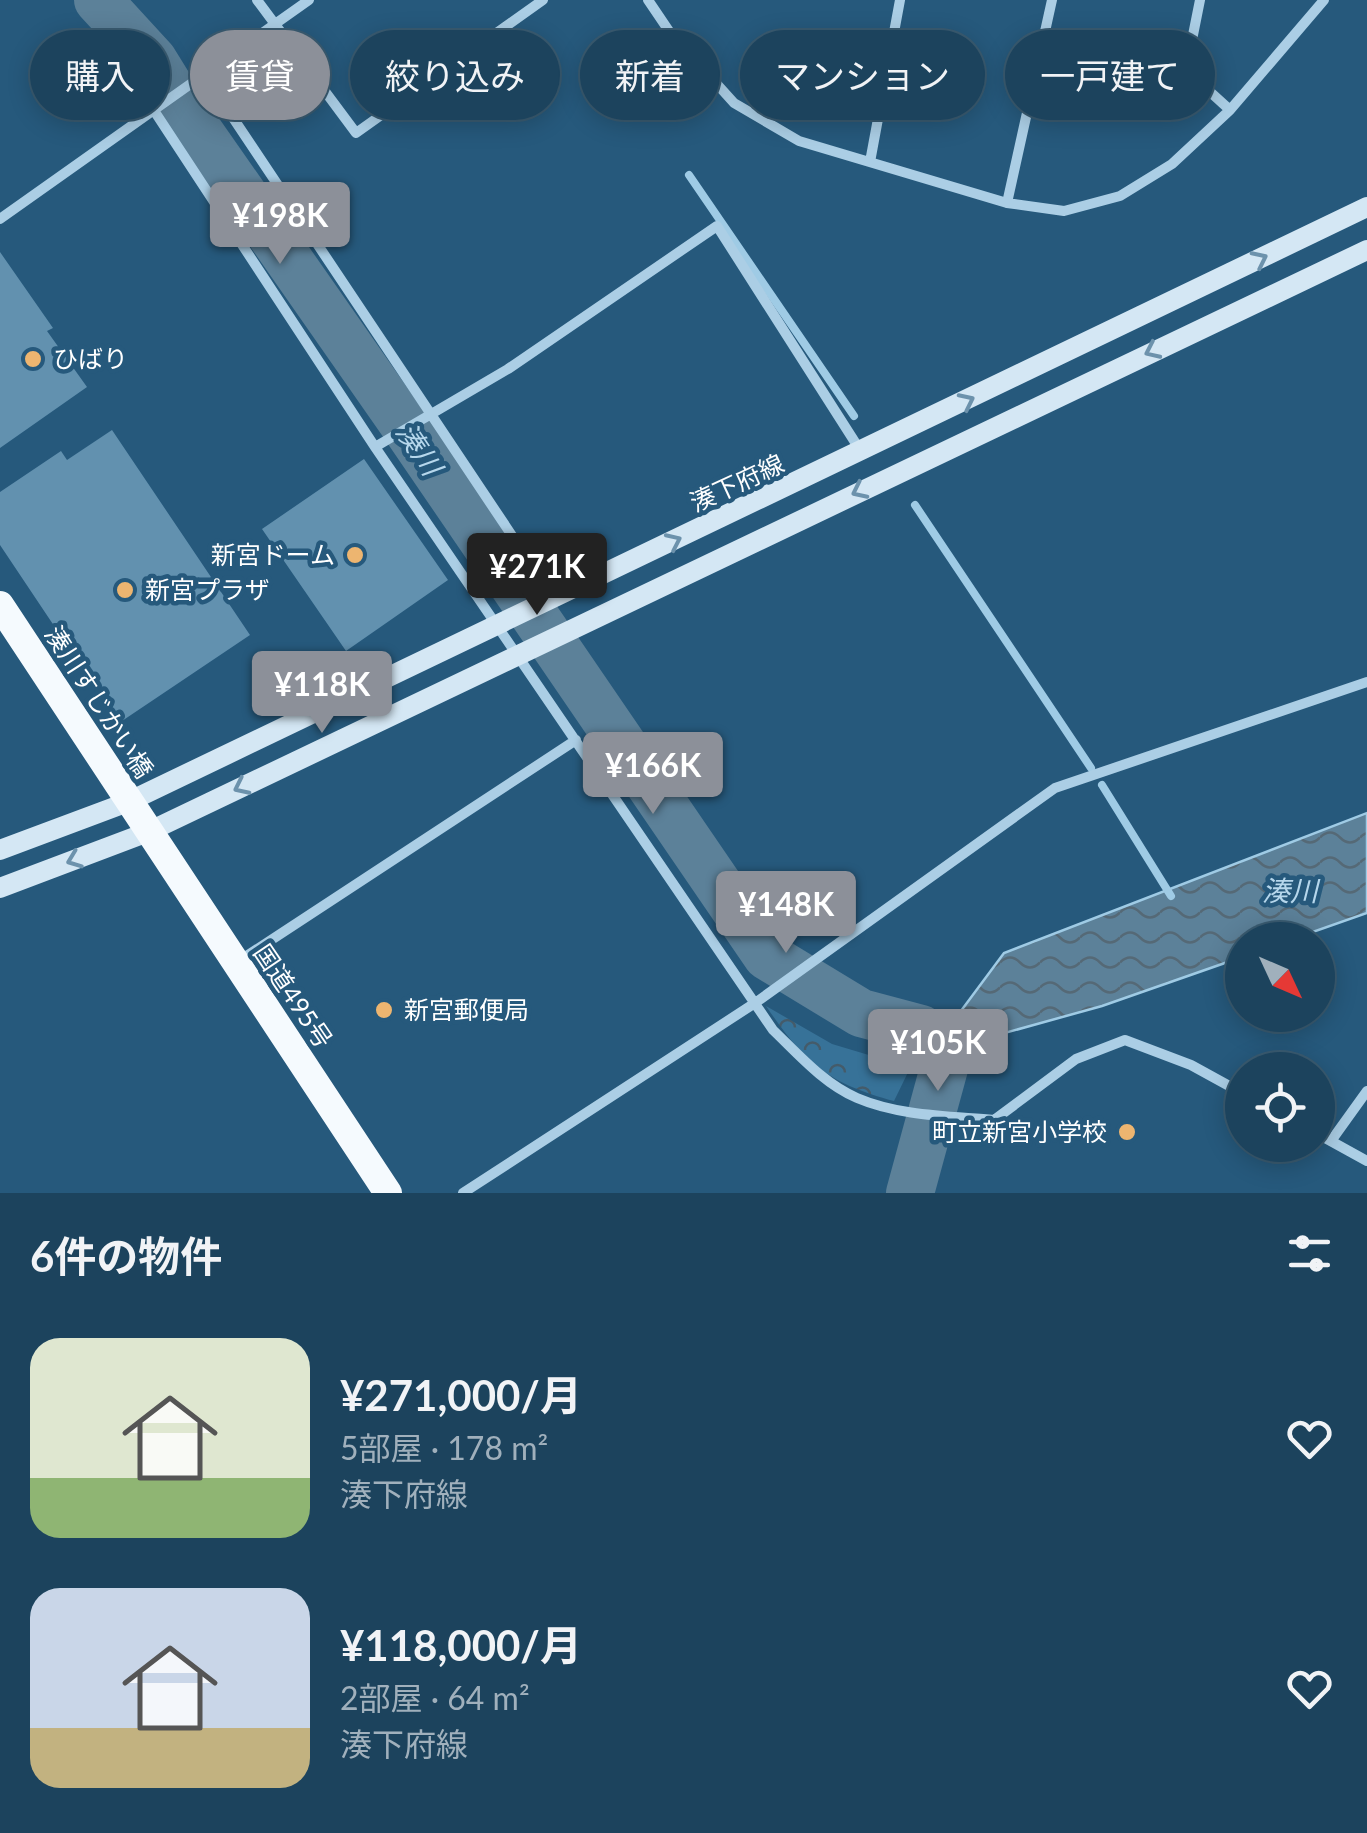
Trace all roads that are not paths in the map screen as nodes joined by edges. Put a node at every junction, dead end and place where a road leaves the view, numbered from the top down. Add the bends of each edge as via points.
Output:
1 (257, 0) edge
2 (309, 0) edge
3 (542, 0) edge
4 (648, 0) edge
5 (900, 0) edge
6 (1052, 0) edge
7 (1200, 0) edge
8 (1324, 0) edge
9 (275, 24) junction
10 (266, 30) edge
11 (1230, 110) junction
12 (138, 120) edge
13 (160, 120) edge
14 (235, 120) edge
15 (870, 162) junction
16 (1007, 203) junction
17 (1367, 207) edge
18 (0, 218) edge
19 (1367, 250) edge
20 (433, 412) junction
21 (374, 446) junction
22 (861, 451) junction
23 (554, 598) junction
24 (0, 605) edge
25 (495, 625) junction
26 (518, 654) junction
27 (1367, 682) edge
28 (576, 740) junction
29 (128, 802) junction
30 (148, 832) junction
31 (0, 850) edge
32 (0, 888) edge
33 (235, 964) junction
34 (755, 1002) junction
35 (1225, 1084) edge
36 (1367, 1091) edge
37 (1335, 1135) edge
38 (1335, 1143) edge
39 (1367, 1161) edge
40 (388, 1193) edge
41 (463, 1193) edge

1 - 9 street
2 - 9 street
3 - 9 street via 356,132
4 - 15 street via 734,103 799,141
5 - 15 street
6 - 16 street
7 - 11 street via 1186,70
8 - 11 street
9 - 10 street
11 - 16 street via 1172,164 1120,196 1064,211
12 - 18 street
13 - 21 street
14 - 20 street
15 - 16 street
22 -> 17 main road, 湊下府線
19 -> 26 main road
20 - 21 street
20 - 22 street via 508,369 717,226
20 - 23 street
21 - 25 street
23 -> 22 main road, 湊下府線
23 - 25 main road, 湊下府線
24 - 29 highway, 湊川すじかい橋
25 - 26 street
25 - 29 main road, 湊下府線
26 - 28 street
26 -> 30 main road
27 - 34 street via 1054,788
28 - 33 street
28 - 34 street
29 - 30 highway, 湊川すじかい橋
29 - 31 main road, 湊下府線
30 -> 32 main road
30 - 33 highway, 国道495号
33 - 40 highway, 国道495号
34 - 35 street via 773,1030 820,1075 856,1098 894,1109 994,1120 1076,1059 1125,1040
34 - 41 street
36 - 37 street
38 - 39 street

